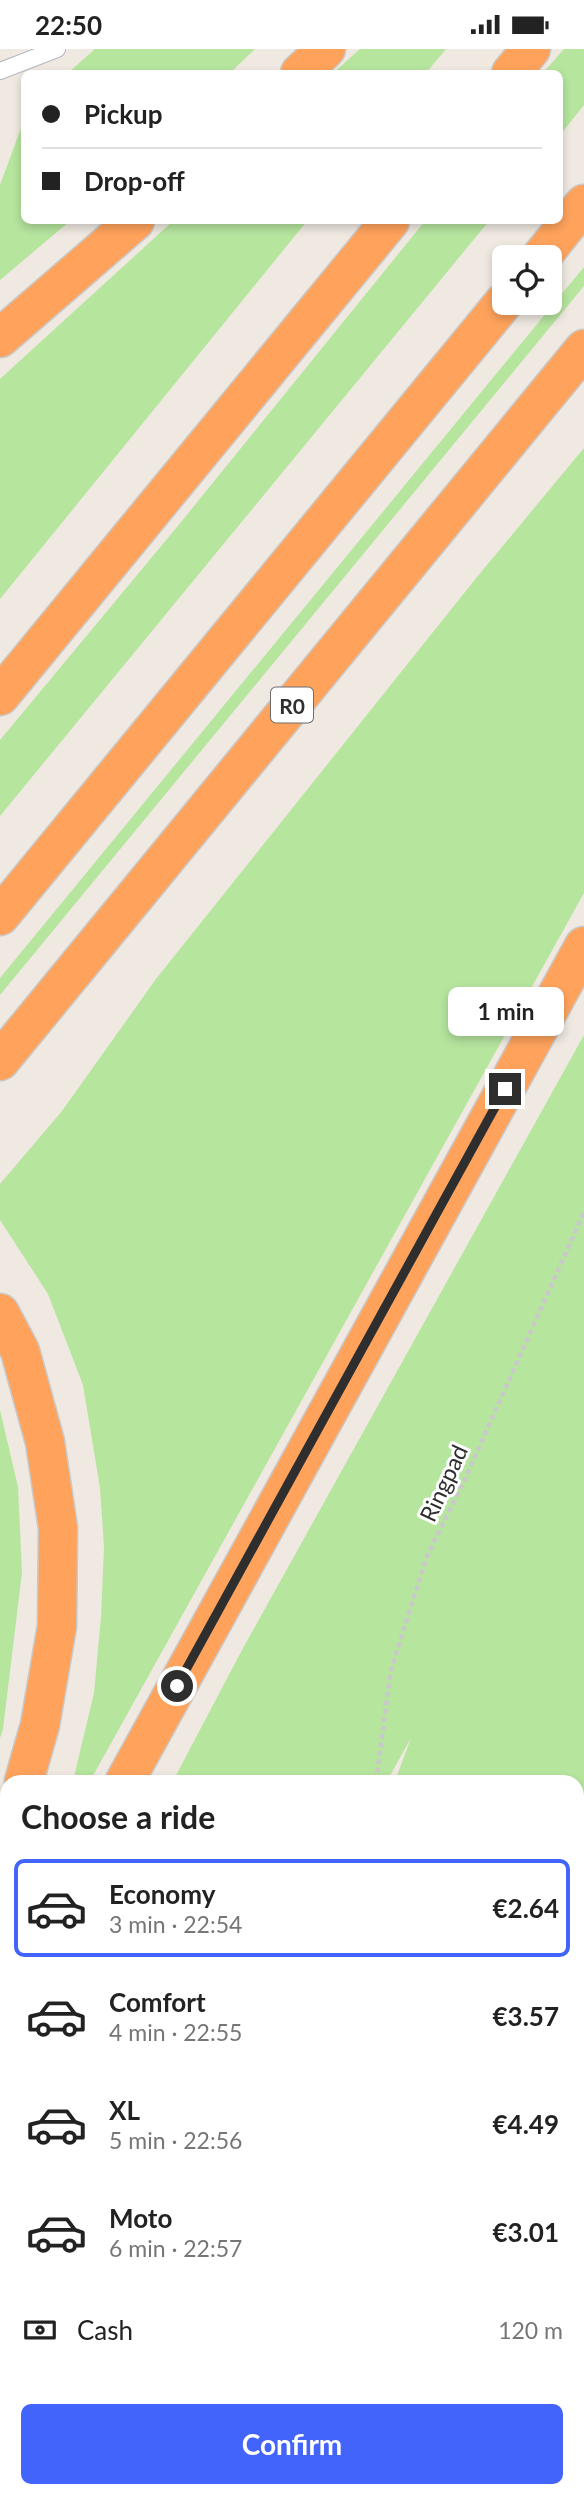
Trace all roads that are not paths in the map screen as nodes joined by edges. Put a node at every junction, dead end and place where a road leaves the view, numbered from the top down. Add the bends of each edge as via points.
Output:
1 (57, 49) edge
2 (326, 49) edge
3 (531, 49) edge
4 (303, 70) edge
5 (514, 70) edge
6 (0, 71) edge
7 (584, 204) edge
8 (132, 224) edge
9 (388, 224) edge
10 (551, 245) edge
11 (493, 315) edge
12 (0, 338) edge
13 (584, 349) edge
14 (0, 695) edge
15 (0, 916) edge
16 (584, 946) edge
17 (0, 1061) edge
18 (0, 1313) edge
19 (26, 1775) edge
20 (128, 1775) edge

1 - 6 lane
2 - 4 highway
3 - 5 highway
7 - 10 highway
8 - 12 highway
9 - 14 highway
11 - 15 highway
13 - 17 highway, R0
16 - 20 highway
18 - 19 highway via 20,1351 42,1429 58,1528 57,1626 40,1725

